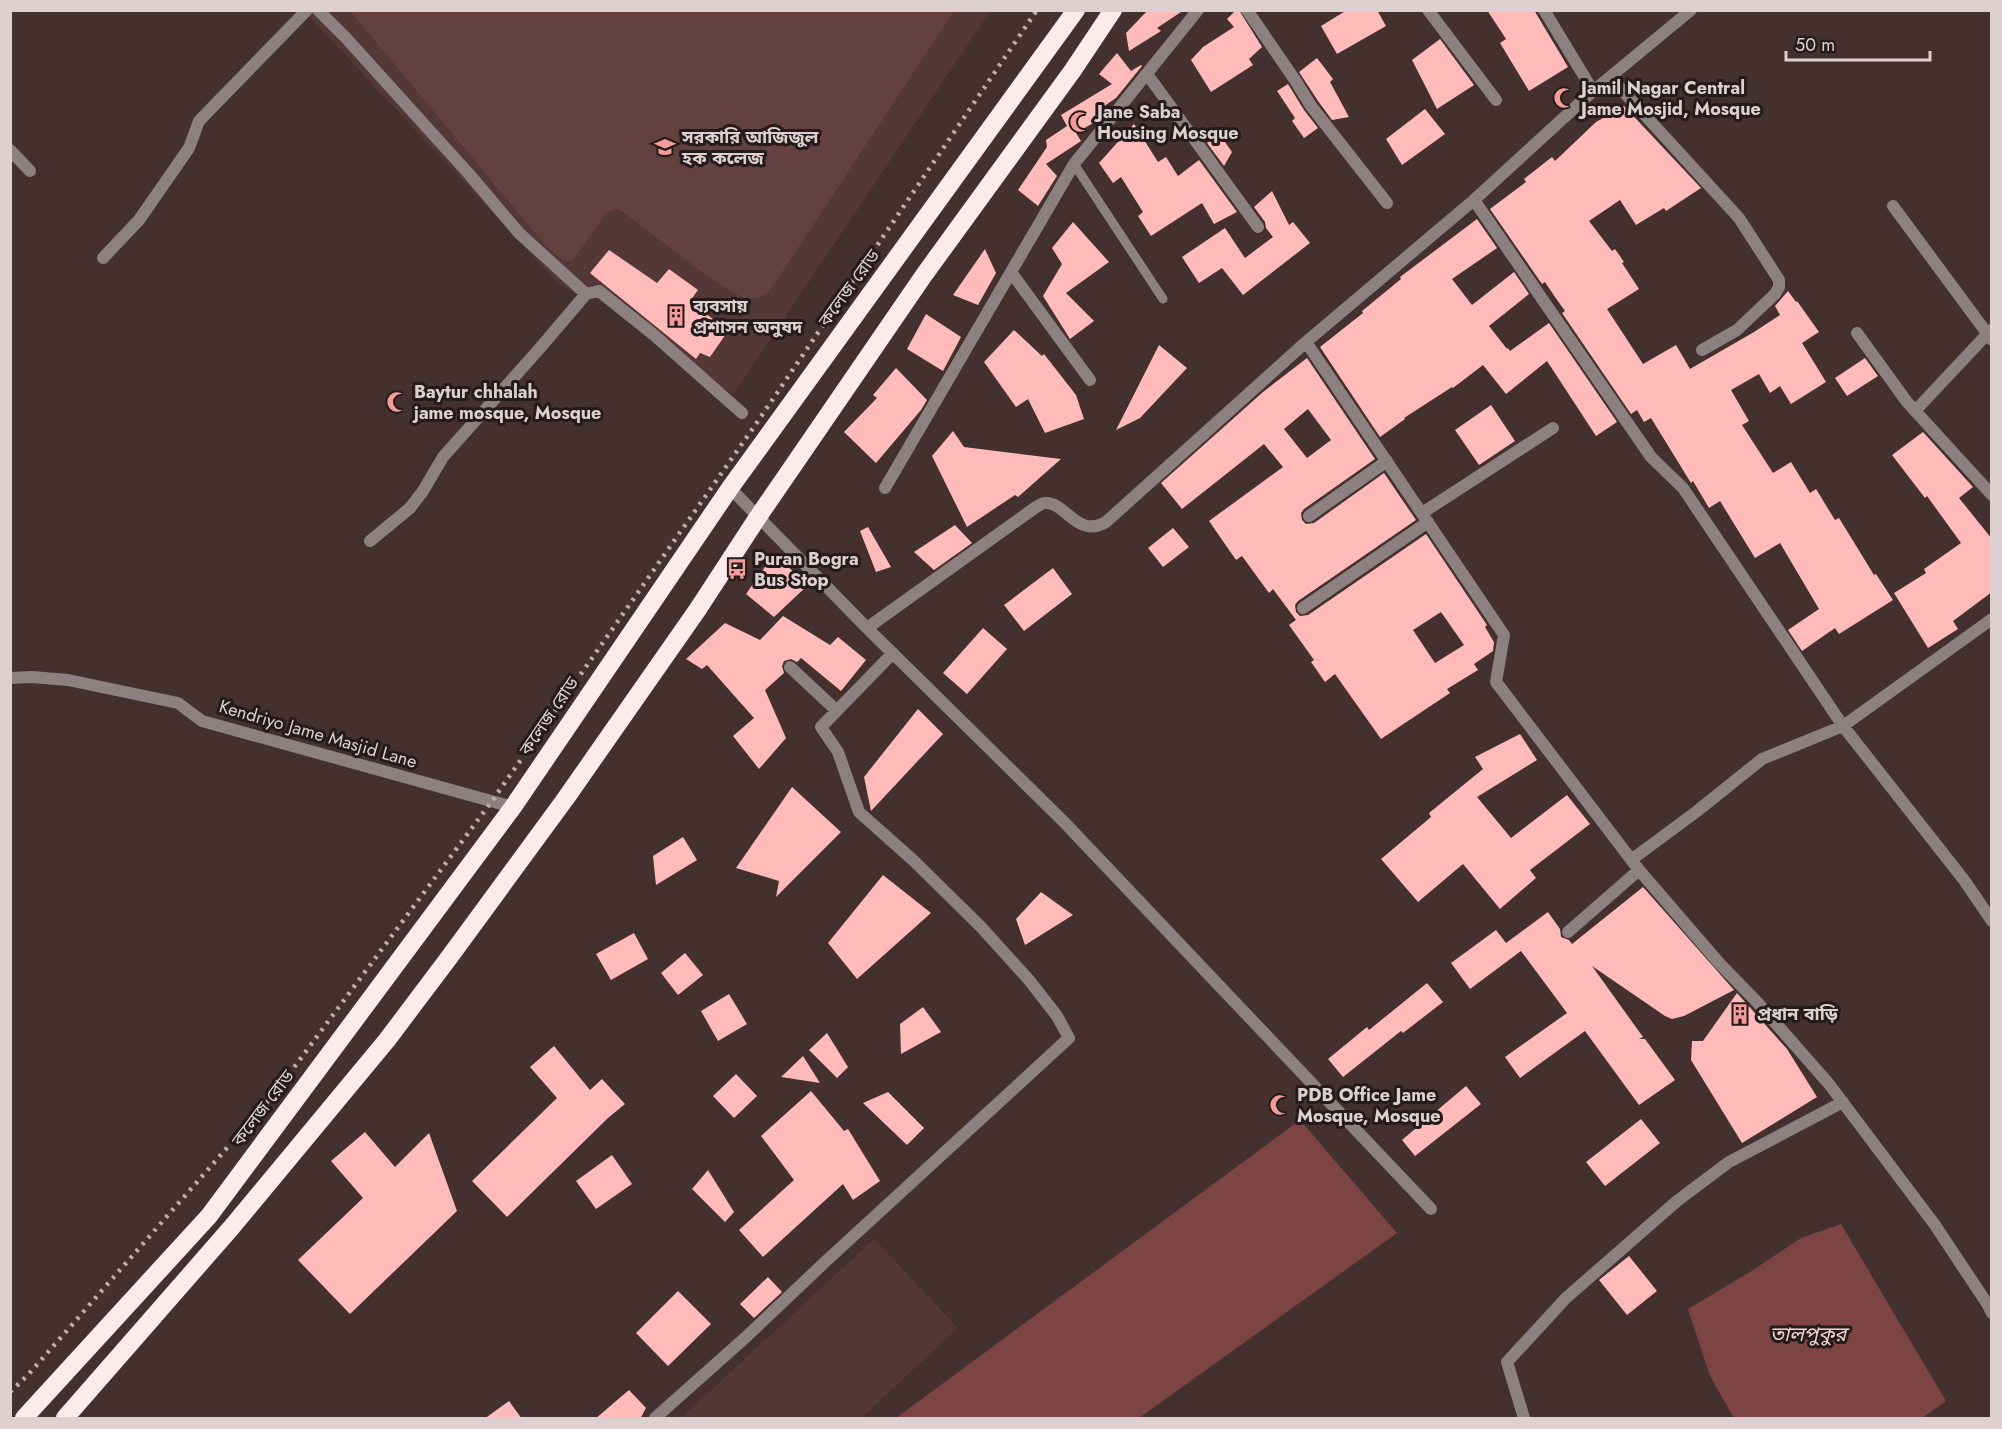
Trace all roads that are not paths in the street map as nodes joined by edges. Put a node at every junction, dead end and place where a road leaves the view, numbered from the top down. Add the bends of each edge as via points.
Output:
1 (307, 10) edge
2 (318, 10) edge
3 (1076, 10) edge
4 (1113, 10) edge
5 (1198, 10) edge
6 (1247, 10) edge
7 (1428, 10) edge
8 (1544, 10) edge
9 (1691, 10) edge
10 (1147, 74) junction
11 (1611, 77) junction
12 (1593, 91) junction
13 (1496, 100) dead end
14 (10, 150) edge
15 (1074, 164) junction
16 (30, 171) dead end
17 (1474, 200) junction
18 (1387, 203) dead end
19 (1893, 206) dead end
20 (1258, 227) dead end
21 (102, 258) dead end
22 (1011, 272) junction
23 (586, 294) junction
24 (1163, 299) dead end
25 (1857, 333) dead end
26 (1990, 334) edge
27 (1306, 342) junction
28 (1702, 350) dead end
29 (1090, 380) dead end
30 (1915, 411) junction
31 (742, 413) dead end
32 (1554, 428) dead end
33 (1387, 461) junction
34 (730, 488) junction
35 (885, 488) dead end
36 (1992, 495) edge
37 (1309, 516) dead end
38 (758, 517) junction
39 (1425, 518) junction
40 (370, 541) dead end
41 (1303, 608) dead end
42 (1992, 619) edge
43 (867, 628) junction
44 (893, 653) junction
45 (790, 667) dead end
46 (10, 678) edge
47 (837, 711) junction
48 (1843, 726) junction
49 (513, 807) junction
50 (1635, 865) junction
51 (1992, 921) edge
52 (1568, 932) dead end
53 (1843, 1102) junction
54 (1431, 1209) dead end
55 (1992, 1313) edge
56 (24, 1419) edge
57 (65, 1419) edge
58 (655, 1419) edge
59 (1524, 1419) edge

1 - 21 street via 199,121 189,148 139,220
2 - 23 street via 519,233
3 - 34 highway, কলেজ রোড
4 - 38 highway
5 - 10 street
6 - 18 street via 1311,106
7 - 13 street
8 - 12 street
9 - 11 street
10 - 15 street
10 - 20 street
11 - 12 street
11 - 28 street via 1739,218 1779,280 1775,294 1737,330
12 - 17 street
14 - 16 street
15 - 22 street
15 - 24 lane
17 - 27 street
17 - 48 street via 1651,458 1683,488
19 - 26 street
22 - 29 street
22 - 35 street
23 - 31 street via 599,291
23 - 40 street via 443,457 410,508
25 - 30 street
26 - 30 street
27 - 33 street
27 - 43 street via 1106,522 1087,527 1044,503
30 - 36 street
32 - 39 street
33 - 37 street
33 - 39 street
34 - 38 street
34 - 49 highway, কলেজ রোড
38 - 43 street
38 - 57 highway via 566,798 387,1040
39 - 41 street
39 - 50 street via 1504,635 1496,682
42 - 48 street
43 - 44 street
44 - 47 street
44 - 54 street via 1064,822
45 - 47 street
46 - 49 street, Kendriyo Jame Masjid Lane via 68,680 178,703 202,721
47 - 58 street via 821,727 838,752 859,812 981,927 1058,1016 1069,1038
48 - 50 street via 1762,759
48 - 51 street
49 - 56 highway, কলেজ রোড via 209,1216
50 - 52 street
50 - 53 street
53 - 55 street via 1935,1224
53 - 59 street via 1729,1162 1677,1201 1566,1298 1507,1362

